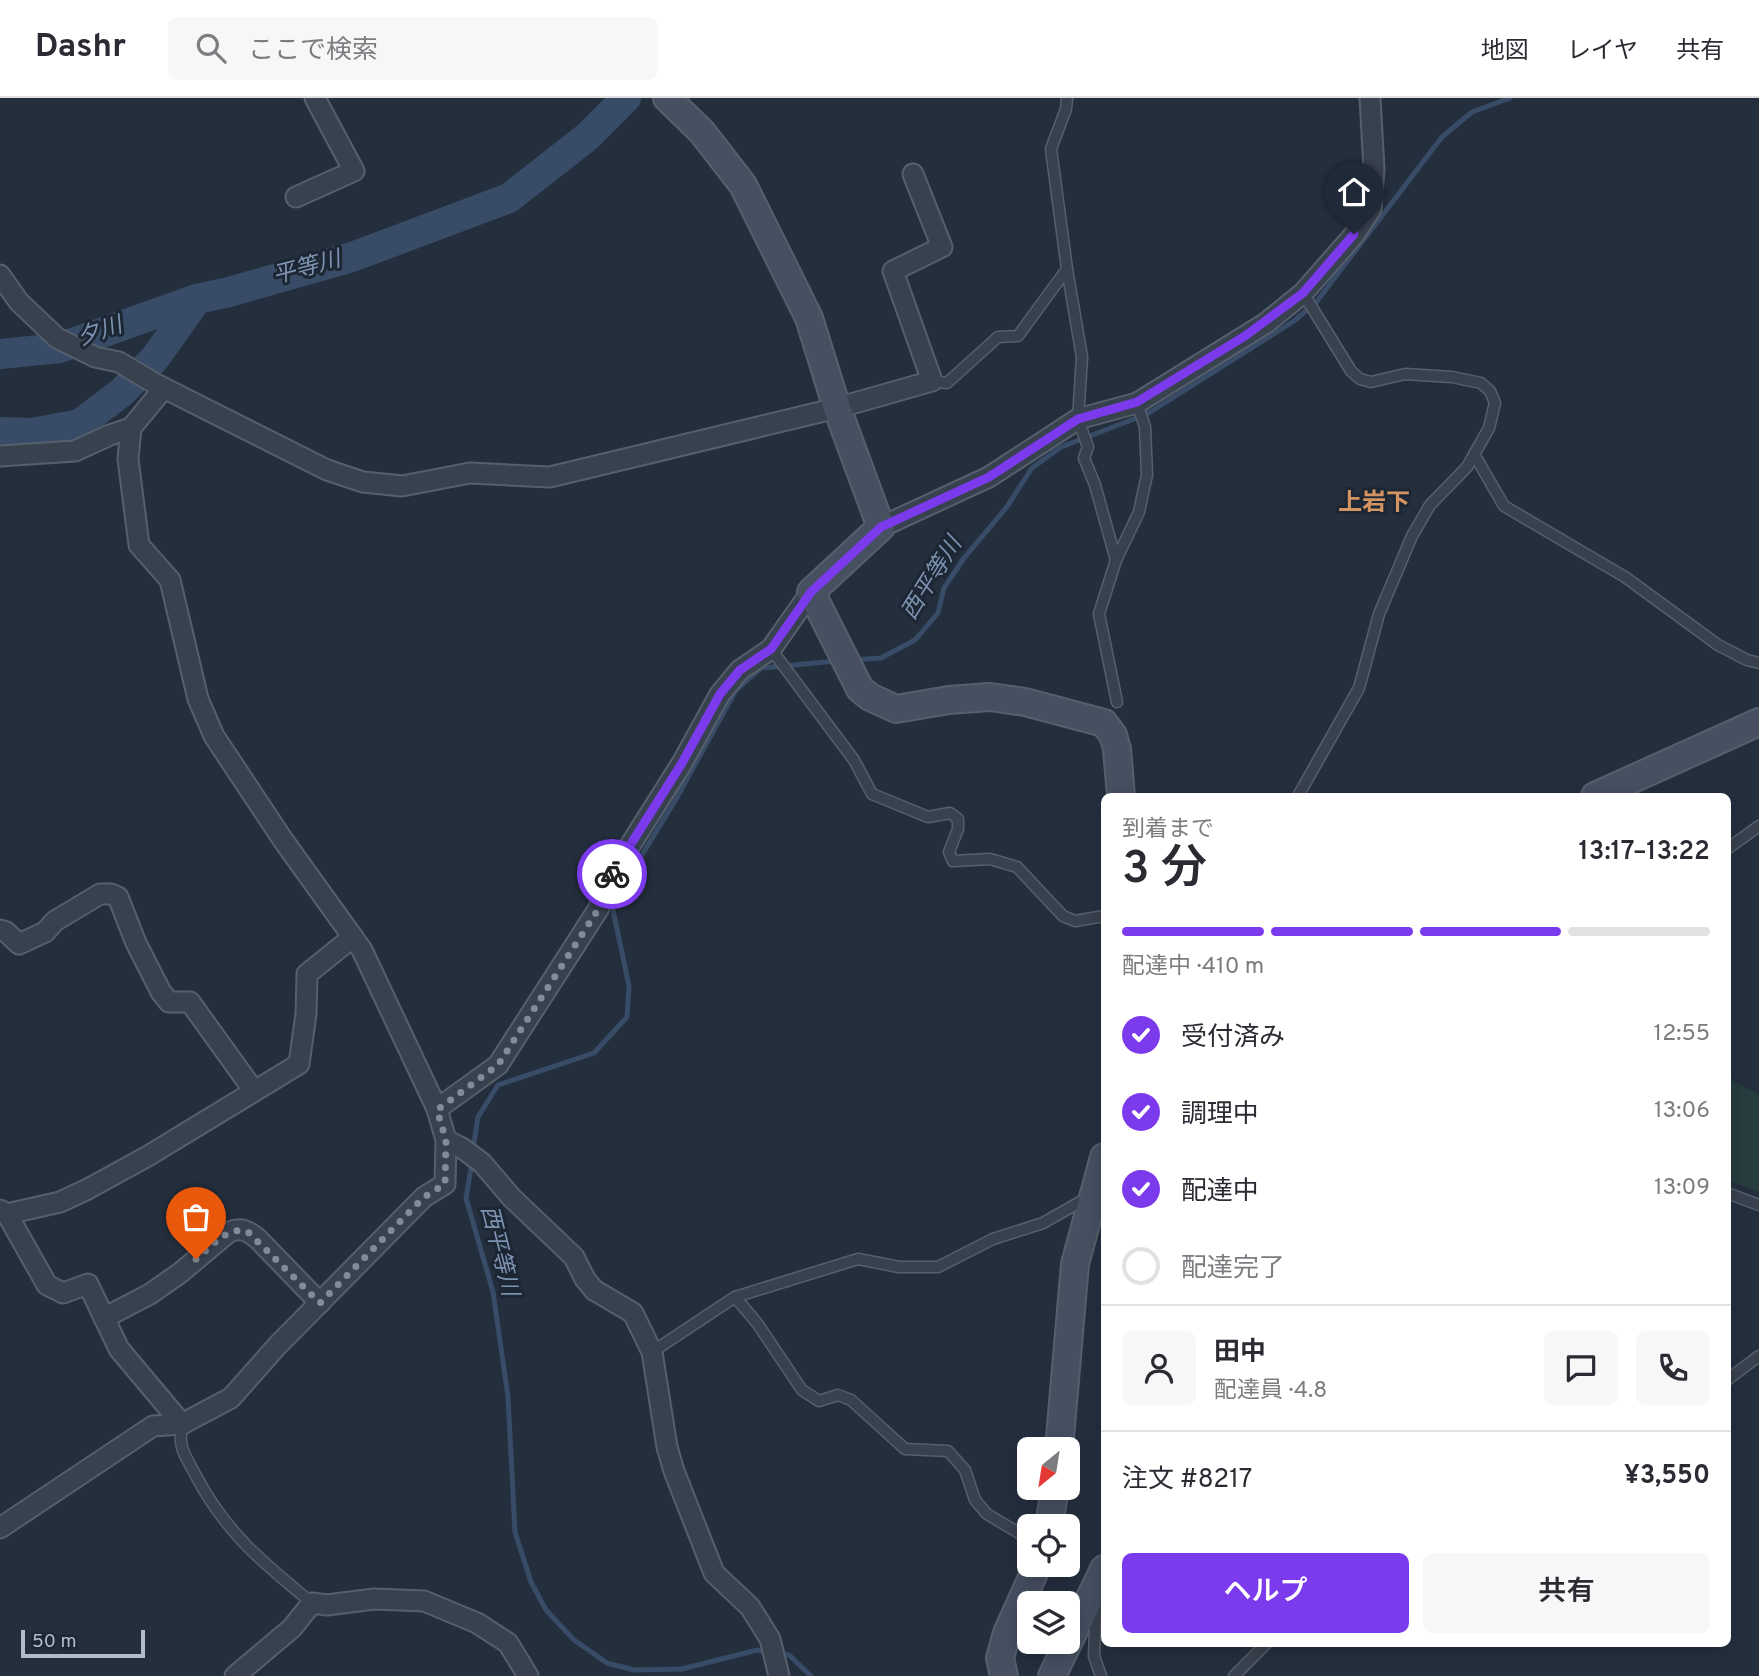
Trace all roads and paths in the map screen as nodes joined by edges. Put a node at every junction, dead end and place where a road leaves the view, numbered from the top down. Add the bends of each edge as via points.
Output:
1 (315, 98) edge
2 (667, 98) edge
3 (1068, 98) edge
4 (1370, 98) edge
5 (913, 174) dead end
6 (296, 197) dead end
7 (1067, 269) junction
8 (0, 275) edge
9 (1303, 294) junction
10 (932, 382) junction
11 (159, 386) junction
12 (1137, 403) junction
13 (837, 408) junction
14 (1078, 420) junction
15 (131, 428) junction
16 (1474, 454) junction
17 (0, 456) edge
18 (881, 527) junction
19 (1116, 560) junction
20 (811, 592) junction
21 (773, 651) junction
22 (1759, 663) edge
23 (1117, 702) dead end
24 (1758, 719) edge
25 (1121, 793) edge
26 (1300, 793) edge
27 (1607, 793) edge
28 (1759, 826) edge
29 (1731, 846) edge
30 (1101, 916) edge
31 (0, 930) edge
32 (353, 937) junction
33 (254, 1091) junction
34 (437, 1110) junction
35 (454, 1144) junction
36 (1101, 1167) edge
37 (1731, 1194) edge
38 (1093, 1195) junction
39 (1759, 1205) edge
40 (3, 1212) edge
41 (735, 1297) junction
42 (320, 1303) junction
43 (104, 1318) junction
44 (652, 1352) junction
45 (1759, 1356) edge
46 (1731, 1377) edge
47 (182, 1424) junction
48 (1060, 1437) edge
49 (0, 1528) edge
50 (1017, 1532) edge
51 (1032, 1577) edge
52 (1101, 1580) edge
53 (1101, 1588) edge
54 (312, 1603) junction
55 (1263, 1647) edge
56 (778, 1670) edge
57 (235, 1676) edge
58 (528, 1676) edge
59 (1004, 1676) edge
60 (1052, 1676) edge
61 (1101, 1676) edge
62 (1234, 1676) edge

1 - 6 street via 354,171
2 - 13 street via 727,160 743,185 809,318
3 - 7 lane via 1051,149
4 - 9 street via 1371,209
5 - 10 street via 942,247 893,271
7 - 10 lane via 1018,336 998,337 947,383
7 - 14 lane via 1082,358
8 - 11 street via 19,302 57,338 95,357 119,362
9 - 12 street via 1266,323
9 - 16 lane via 1360,379 1371,382 1405,374 1452,377 1481,383 1490,391 1495,403 1489,428
10 - 13 street
11 - 13 street via 327,470 363,482 402,486 470,473 550,477
11 - 15 street
12 - 14 street
12 - 19 lane via 1145,426 1147,475 1139,512
13 - 18 street
14 - 18 street via 989,477
14 - 19 lane via 1088,447 1084,458
15 - 17 street via 75,451
15 - 32 street via 128,459 139,545 170,580 198,699 214,736
16 - 22 lane via 1504,506 1625,577 1718,645
16 - 26 lane via 1430,505 1412,536 1379,614 1359,688
18 - 20 street
19 - 23 lane via 1099,614
20 - 21 street
20 - 25 street via 860,689 870,697 896,709 990,697 1104,723 1117,750
21 - 30 lane via 854,760 872,794 929,817 950,813 958,819 948,852 953,861 990,859 1017,867 1063,916 1075,920
21 - 34 street via 740,670 720,694 607,882 599,908 498,1065
24 - 27 street
28 - 29 lane
31 - 33 street via 19,944 46,932 55,921 100,894 118,897 161,992 169,1002 190,1003
32 - 33 street via 307,974 299,1064
32 - 34 street
33 - 40 street via 69,1198
34 - 35 street
35 - 42 street via 445,1184 424,1197
35 - 44 street via 482,1163 574,1257 594,1290 633,1313
36 - 38 street
37 - 39 lane
38 - 41 lane via 1043,1223 993,1239 937,1268 858,1259
38 - 48 street via 1075,1264
40 - 43 street via 47,1285 63,1293 88,1284
41 - 44 lane
41 - 50 lane via 802,1390 819,1401 838,1395 851,1400 905,1449 948,1451 965,1470 975,1500 987,1514
42 - 43 street via 258,1239 237,1229 150,1294
42 - 47 street via 231,1398
43 - 47 street via 119,1349
44 - 56 street via 667,1447 714,1573 750,1607 770,1641
45 - 46 lane
47 - 49 street via 153,1426
47 - 54 lane via 179,1443 209,1501 237,1537
51 - 59 street via 1007,1633 1000,1658
52 - 60 street
53 - 61 lane via 1094,1656
54 - 57 street via 292,1628
54 - 58 street via 424,1601 477,1623 508,1643
55 - 62 lane

